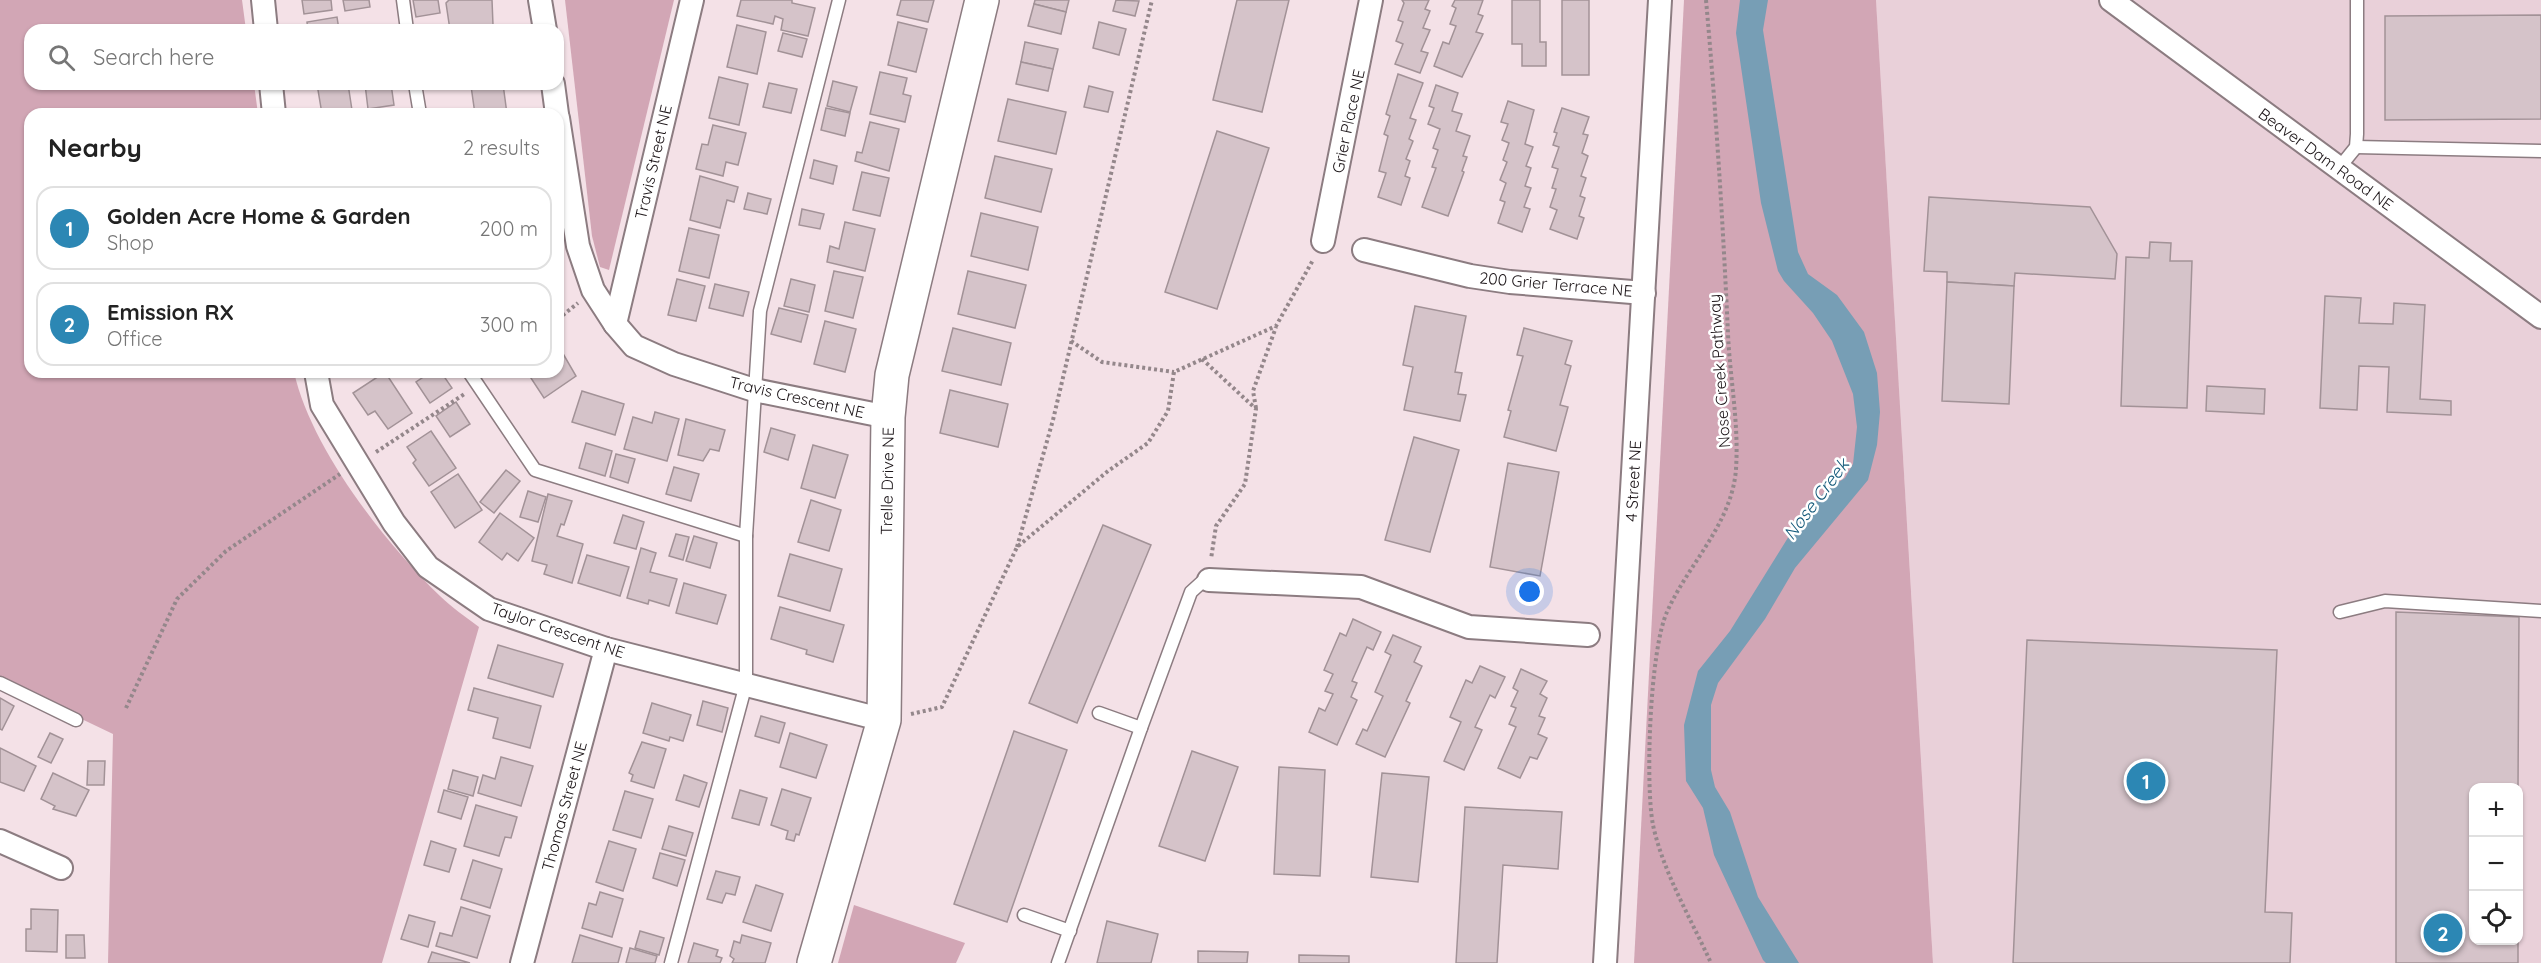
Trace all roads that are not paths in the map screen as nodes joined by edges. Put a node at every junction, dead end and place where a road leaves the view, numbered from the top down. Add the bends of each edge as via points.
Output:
1 (263, 0) edge
2 (403, 0) edge
3 (540, 0) edge
4 (692, 0) edge
5 (839, 0) edge
6 (982, 0) edge
7 (1371, 0) edge
8 (1660, 0) edge
9 (2111, 0) edge
10 (2357, 0) edge
11 (265, 24) edge
12 (406, 24) edge
13 (543, 24) edge
14 (272, 90) edge
15 (416, 90) edge
16 (554, 90) edge
17 (273, 108) edge
18 (419, 108) edge
19 (557, 108) edge
20 (2356, 147) junction
21 (2541, 151) edge
22 (564, 155) edge
23 (2339, 168) junction
24 (1323, 241) road end
25 (1364, 250) dead end
26 (1644, 293) junction
27 (2541, 317) edge
28 (615, 324) junction
29 (317, 378) edge
30 (473, 378) edge
31 (754, 390) junction
32 (888, 417) junction
33 (746, 536) junction
34 (1205, 581) joint
35 (2541, 611) edge
36 (2340, 612) dead end
37 (1588, 635) dead end
38 (606, 649) junction
39 (0, 683) edge
40 (746, 684) junction
41 (1099, 712) dead end
42 (76, 720) dead end
43 (884, 720) junction
44 (1141, 728) junction
45 (0, 841) edge
46 (61, 868) dead end
47 (1024, 915) dead end
48 (1070, 932) junction
49 (522, 963) edge
50 (671, 963) edge
51 (814, 963) edge
52 (1058, 963) edge
53 (1605, 963) edge

1 - 11 street
2 - 12 lane
3 - 13 street
4 - 28 street, Travis Street NE
5 - 31 lane via 760,311
6 - 32 street, Trelle Drive NE via 892,375
7 - 24 street, Grier Place NE
8 - 26 street, 4 Street NE
9 - 23 street, Beaver Dam Road NE
10 - 20 lane
14 - 17 street
15 - 18 lane
16 - 19 street, Travis Crescent NE
20 - 21 lane
20 - 23 lane
22 - 28 street, Travis Crescent NE via 578,246 593,291
23 - 27 street, Beaver Dam Road NE
25 - 26 street, 200 Grier Terrace NE via 1470,276
26 - 53 street, 4 Street NE
28 - 31 street, Travis Crescent NE via 634,346 674,364
29 - 38 street, Taylor Crescent NE via 322,405 393,523 428,567 489,609
30 - 33 lane via 535,470
31 - 32 street, Travis Crescent NE
31 - 33 lane
32 - 43 street, Trelle Drive NE
33 - 40 lane
34 - 37 street via 1362,587 1469,627
34 - 44 lane via 1191,592
35 - 36 lane via 2385,601
38 - 40 street, Taylor Crescent NE
38 - 49 street, Thomas Street NE
39 - 42 lane
40 - 43 street, Taylor Crescent NE
40 - 50 lane
41 - 44 lane
43 - 51 street, Trelle Drive NE
44 - 48 lane
45 - 46 street
47 - 48 lane
48 - 52 lane

